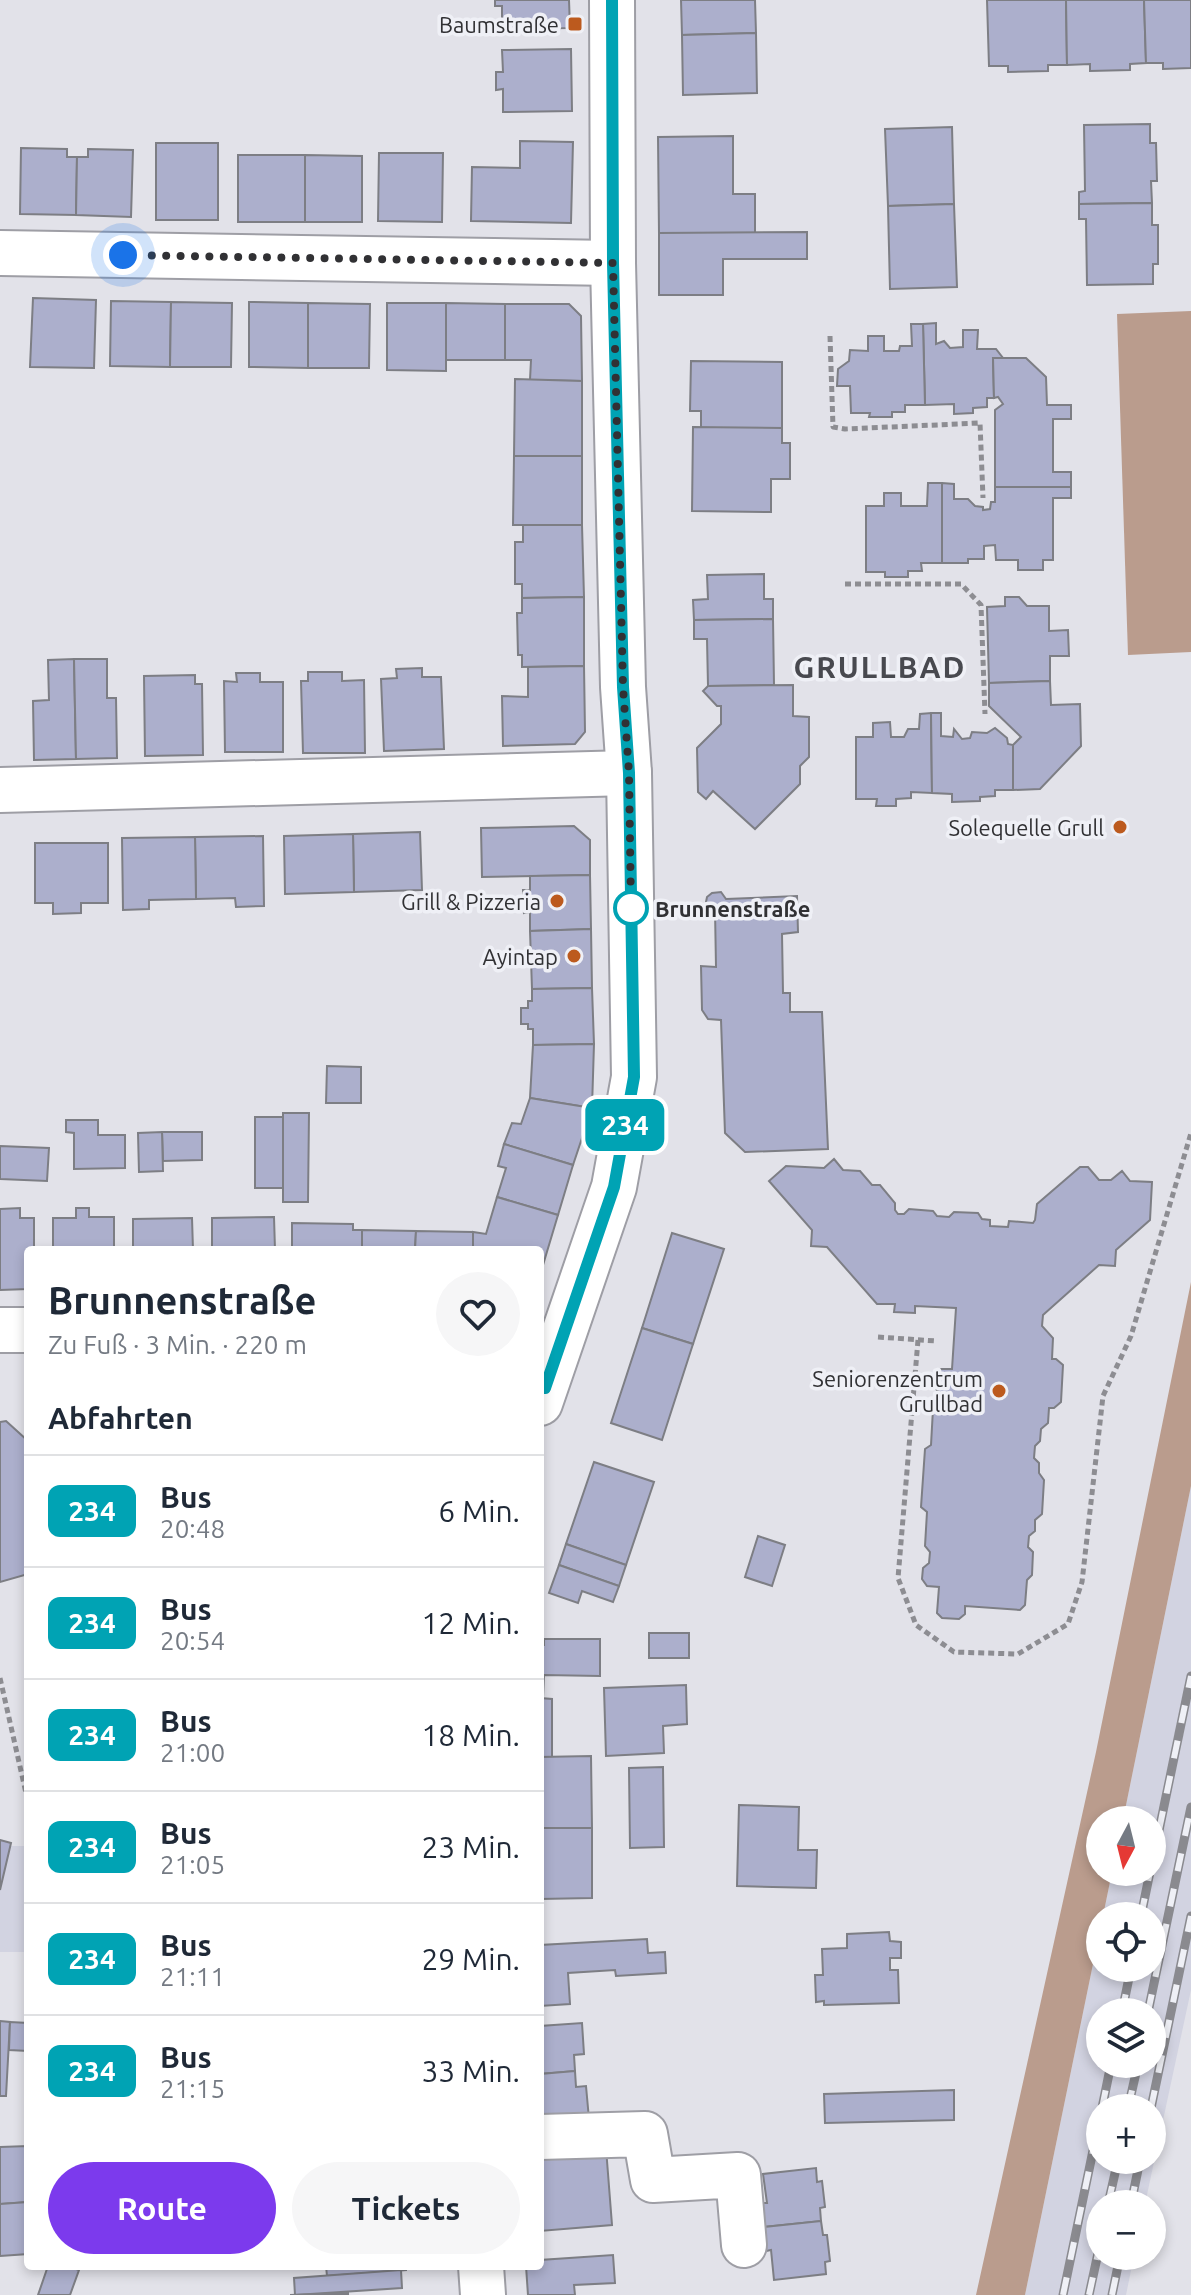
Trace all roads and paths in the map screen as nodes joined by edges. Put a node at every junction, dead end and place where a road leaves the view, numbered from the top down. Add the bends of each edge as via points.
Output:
1 (612, 0) edge
2 (0, 253) edge
3 (613, 263) junction
4 (830, 336) dead end
5 (983, 498) dead end
6 (845, 584) dead end
7 (985, 714) dead end
8 (629, 773) junction
9 (0, 790) edge
10 (1191, 1133) edge
11 (0, 1330) edge
12 (24, 1330) edge
13 (878, 1337) dead end
14 (918, 1340) junction
15 (936, 1341) dead end
16 (544, 1386) edge
17 (0, 1678) edge
18 (24, 1784) edge
19 (544, 2137) edge
20 (744, 2245) dead end
21 (481, 2270) edge
22 (483, 2295) edge

1 - 3 street
2 - 3 street
3 - 8 street
4 - 5 path via 833,427 980,423
6 - 7 path via 961,584 981,605
8 - 9 street
8 - 16 street via 634,1077 614,1187
10 - 14 path via 1131,1336 1103,1396 1082,1582 1068,1624 1018,1654 954,1652 916,1625 898,1578
11 - 12 street
13 - 14 path
14 - 15 path
17 - 18 path
19 - 20 street via 645,2134 653,2180 738,2175
21 - 22 street

